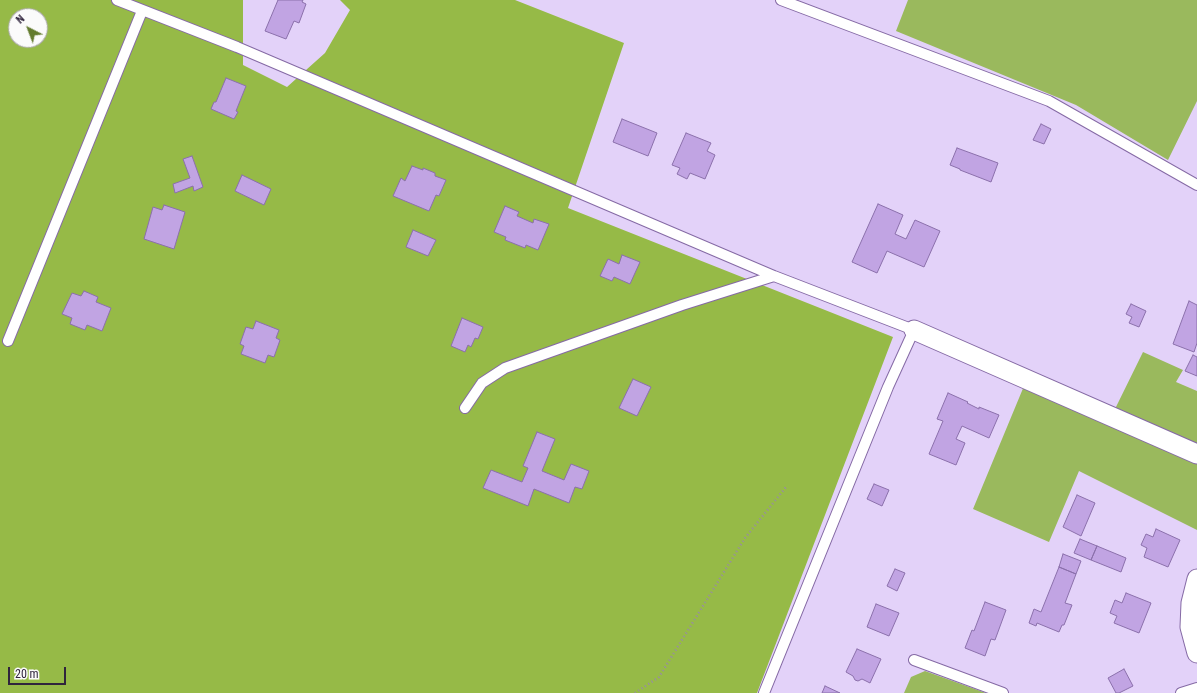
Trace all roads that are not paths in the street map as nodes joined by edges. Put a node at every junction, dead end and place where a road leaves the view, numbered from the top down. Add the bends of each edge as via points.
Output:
1 (116, 0) edge
2 (781, 0) edge
3 (142, 11) junction
4 (1197, 185) edge
5 (774, 276) junction
6 (914, 330) junction
7 (8, 342) dead end
8 (465, 408) dead end
9 (1197, 454) edge
10 (1197, 579) edge
11 (1197, 653) edge
12 (914, 660) dead end
13 (1197, 688) edge
14 (764, 693) edge
15 (1003, 693) edge
16 (1181, 693) edge

1 - 3 lane
2 - 4 lane via 1049,102
3 - 5 lane via 245,50
3 - 7 lane
5 - 6 lane
5 - 8 lane via 682,305 505,368 482,383
6 - 9 street
6 - 14 lane via 888,387
10 - 11 street via 1191,603 1190,627
12 - 15 lane
13 - 16 lane

